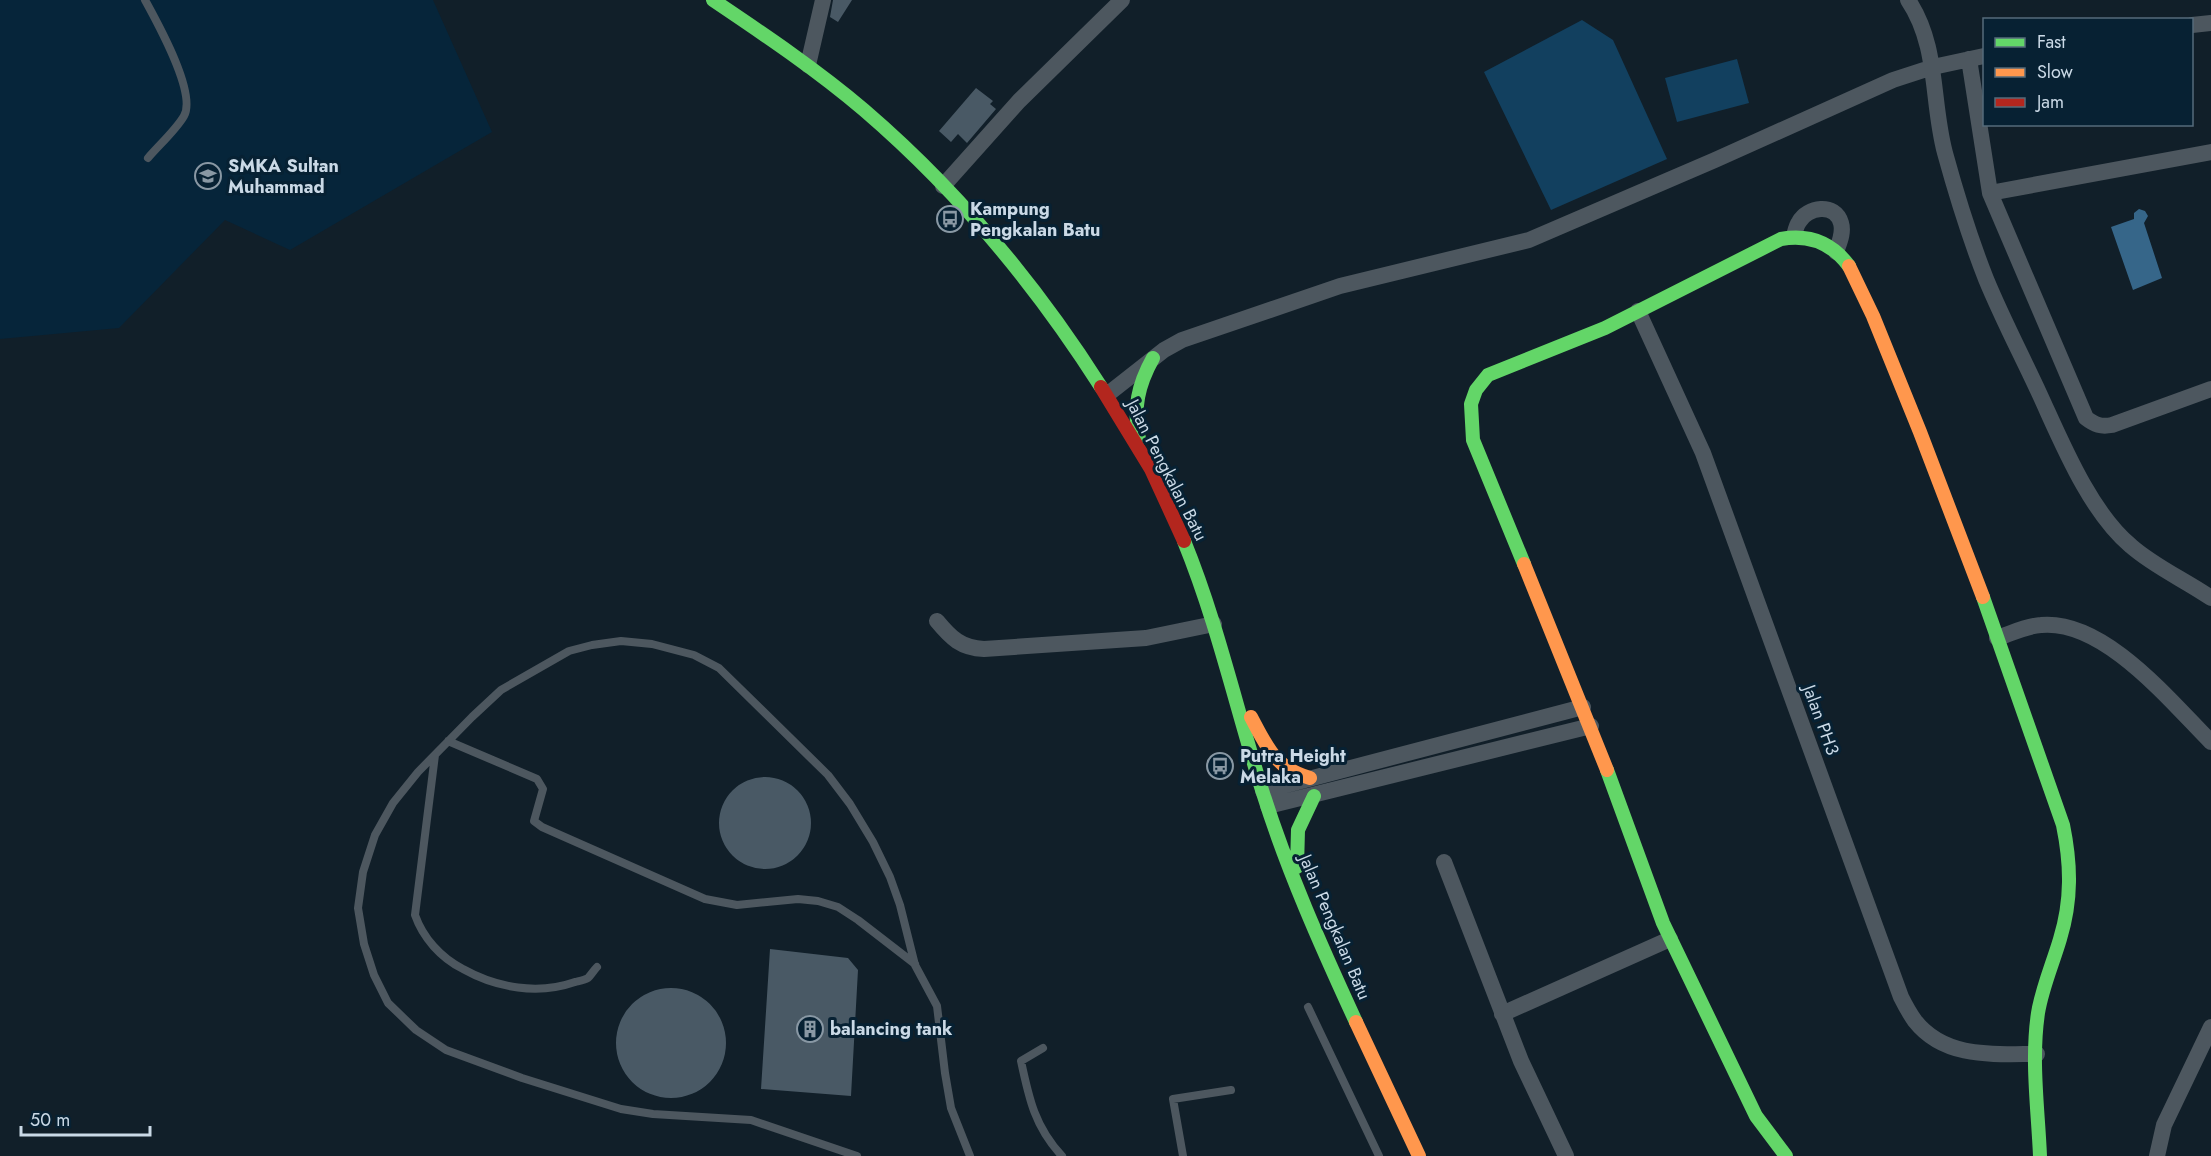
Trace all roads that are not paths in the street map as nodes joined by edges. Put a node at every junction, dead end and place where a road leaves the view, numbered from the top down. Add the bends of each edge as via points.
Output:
1 (145, 0) edge
2 (712, 0) edge
3 (823, 0) edge
4 (1122, 0) edge
5 (1908, 0) edge
6 (2211, 22) edge
7 (2193, 25) edge
8 (1977, 58) edge
9 (808, 65) junction
10 (1933, 67) junction
11 (1983, 120) edge
12 (1984, 126) edge
13 (2211, 152) edge
14 (148, 158) dead end
15 (943, 186) junction
16 (1990, 193) junction
17 (1794, 236) junction
18 (1836, 252) junction
19 (1638, 311) junction
20 (1153, 358) junction
21 (2211, 389) edge
22 (1108, 394) junction
23 (1145, 460) junction
24 (2211, 598) edge
25 (937, 621) dead end
26 (1214, 624) junction
27 (1997, 638) junction
28 (1231, 682) junction
29 (1583, 707) junction
30 (1591, 726) junction
31 (448, 741) junction
32 (2211, 742) edge
33 (435, 754) junction
34 (1396, 756) junction
35 (1348, 768) junction
36 (1401, 774) junction
37 (1310, 778) junction
38 (1353, 786) junction
39 (1314, 796) junction
40 (1265, 798) junction
41 (1444, 862) dead end
42 (1298, 892) junction
43 (1670, 939) junction
44 (915, 965) junction
45 (597, 967) dead end
46 (1308, 1007) dead end
47 (1502, 1014) junction
48 (2211, 1027) edge
49 (1043, 1048) dead end
50 (2037, 1054) junction
51 (1231, 1090) dead end
52 (857, 1156) edge
53 (970, 1156) edge
54 (1062, 1156) edge
55 (1183, 1156) edge
56 (1378, 1156) edge
57 (1419, 1156) edge
58 (1566, 1156) edge
59 (1786, 1156) edge
60 (2040, 1156) edge
61 (2157, 1156) edge

1 - 14 lane via 166,39 188,97 185,115
2 - 9 street, Jalan Pengkalan Batu
3 - 9 street
4 - 15 street via 1019,101
5 - 10 street via 1927,39
6 - 7 street
8 - 10 street
8 - 11 street
9 - 15 street, Jalan Pengkalan Batu via 863,110
10 - 20 street via 1893,80 1529,240 1340,286 1182,340
10 - 24 street via 1945,152 1986,278 2064,449 2084,486 2130,546
12 - 16 street
13 - 16 street
15 - 22 street, Jalan Pengkalan Batu via 1013,264
16 - 21 street via 2086,418 2094,424 2112,425
17 - 18 street via 1813,238
17 - 18 street via 1799,221 1812,210 1825,208 1836,214 1841,224
17 - 19 street
18 - 27 street via 1846,262 1906,396
19 - 29 street via 1488,375 1475,389 1470,402 1473,440
19 - 50 street, Jalan PH3 via 1703,453 1900,997 1916,1022 1936,1040 1953,1048 1979,1054
20 - 22 street
20 - 23 street via 1135,400 1136,425
22 - 23 street, Jalan Pengkalan Batu
23 - 26 street, Jalan Pengkalan Batu via 1193,561
25 - 26 street via 962,645 984,649 1130,639
26 - 28 street, Jalan Pengkalan Batu
27 - 32 street via 2042,625 2074,629 2091,636 2127,659
27 - 50 street via 2068,852 2067,912 2041,1003
28 - 37 street via 1273,757 1295,775
28 - 40 street, Jalan Pengkalan Batu
29 - 30 street
29 - 34 street
30 - 36 street
30 - 43 street
31 - 33 lane
31 - 44 lane via 537,779 543,789 534,821 542,827 705,899 737,905 798,899 838,908
31 - 44 lane via 501,690 569,651 621,641 694,655 719,668 828,775 850,804 890,877
33 - 45 lane via 415,915 420,931 438,952 462,969 522,989 569,985 588,978
33 - 52 lane via 393,803 375,835 363,872 358,908 374,975 388,1003 416,1030 446,1050 621,1109 751,1120
34 - 35 street
34 - 36 street
35 - 37 street
35 - 38 street
36 - 38 street
37 - 40 street
38 - 39 street
39 - 40 street
39 - 42 street via 1296,833
40 - 42 street, Jalan Pengkalan Batu
41 - 47 street
42 - 57 street, Jalan Pengkalan Batu
43 - 47 street
43 - 59 street via 1756,1116
44 - 53 lane via 938,1006 951,1108
46 - 56 lane
47 - 58 street
48 - 61 street via 2164,1125
49 - 54 lane via 1021,1061 1031,1106 1047,1140
50 - 60 street
51 - 55 lane via 1173,1100

